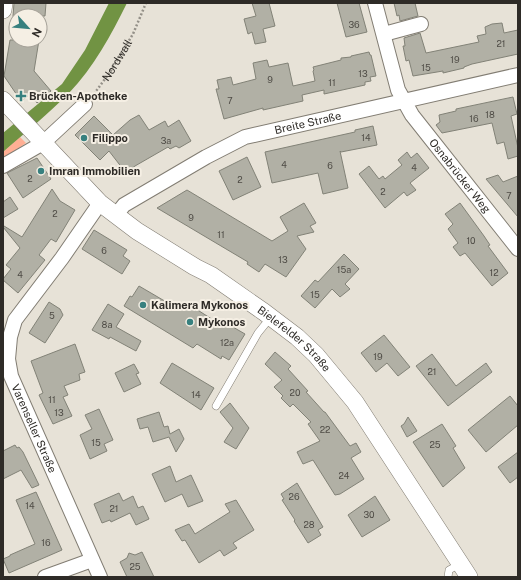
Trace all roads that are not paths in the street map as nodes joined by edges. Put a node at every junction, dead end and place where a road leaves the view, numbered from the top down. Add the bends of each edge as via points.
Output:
1 (4, 3) edge
2 (376, 3) edge
3 (3, 10) edge
4 (420, 24) dead end
5 (384, 34) junction
6 (518, 75) edge
7 (3, 100) edge
8 (404, 100) junction
9 (85, 104) road end
10 (40, 139) junction
11 (3, 166) edge
12 (100, 203) junction
13 (116, 215) junction
14 (518, 249) edge
15 (271, 317) junction
16 (6, 336) edge
17 (216, 406) dead end
18 (92, 560) junction
19 (465, 570) edge
20 (44, 577) edge
21 (100, 577) edge
22 (448, 577) edge

1 - 3 street
2 - 5 street, Osnabrücker Weg
4 - 5 street
5 - 8 street, Osnabrücker Weg via 398,90
6 - 8 street, Breite Straße
7 - 10 street, Bielefelder Straße
8 - 13 street, Breite Straße via 245,137 128,203
8 - 14 street, Osnabrücker Weg via 412,115
9 - 10 street
10 - 11 street
10 - 12 street, Bielefelder Straße
12 - 13 street, Bielefelder Straße
12 - 16 street, Varenseller Straße
13 - 15 street, Bielefelder Straße via 157,244 211,275
15 - 17 lane via 258,333
15 - 19 street, Bielefelder Straße via 316,356 355,402
16 - 18 street, Varenseller Straße via 11,376
18 - 20 street
18 - 21 street, Varenseller Straße
19 - 22 lane via 448,570

